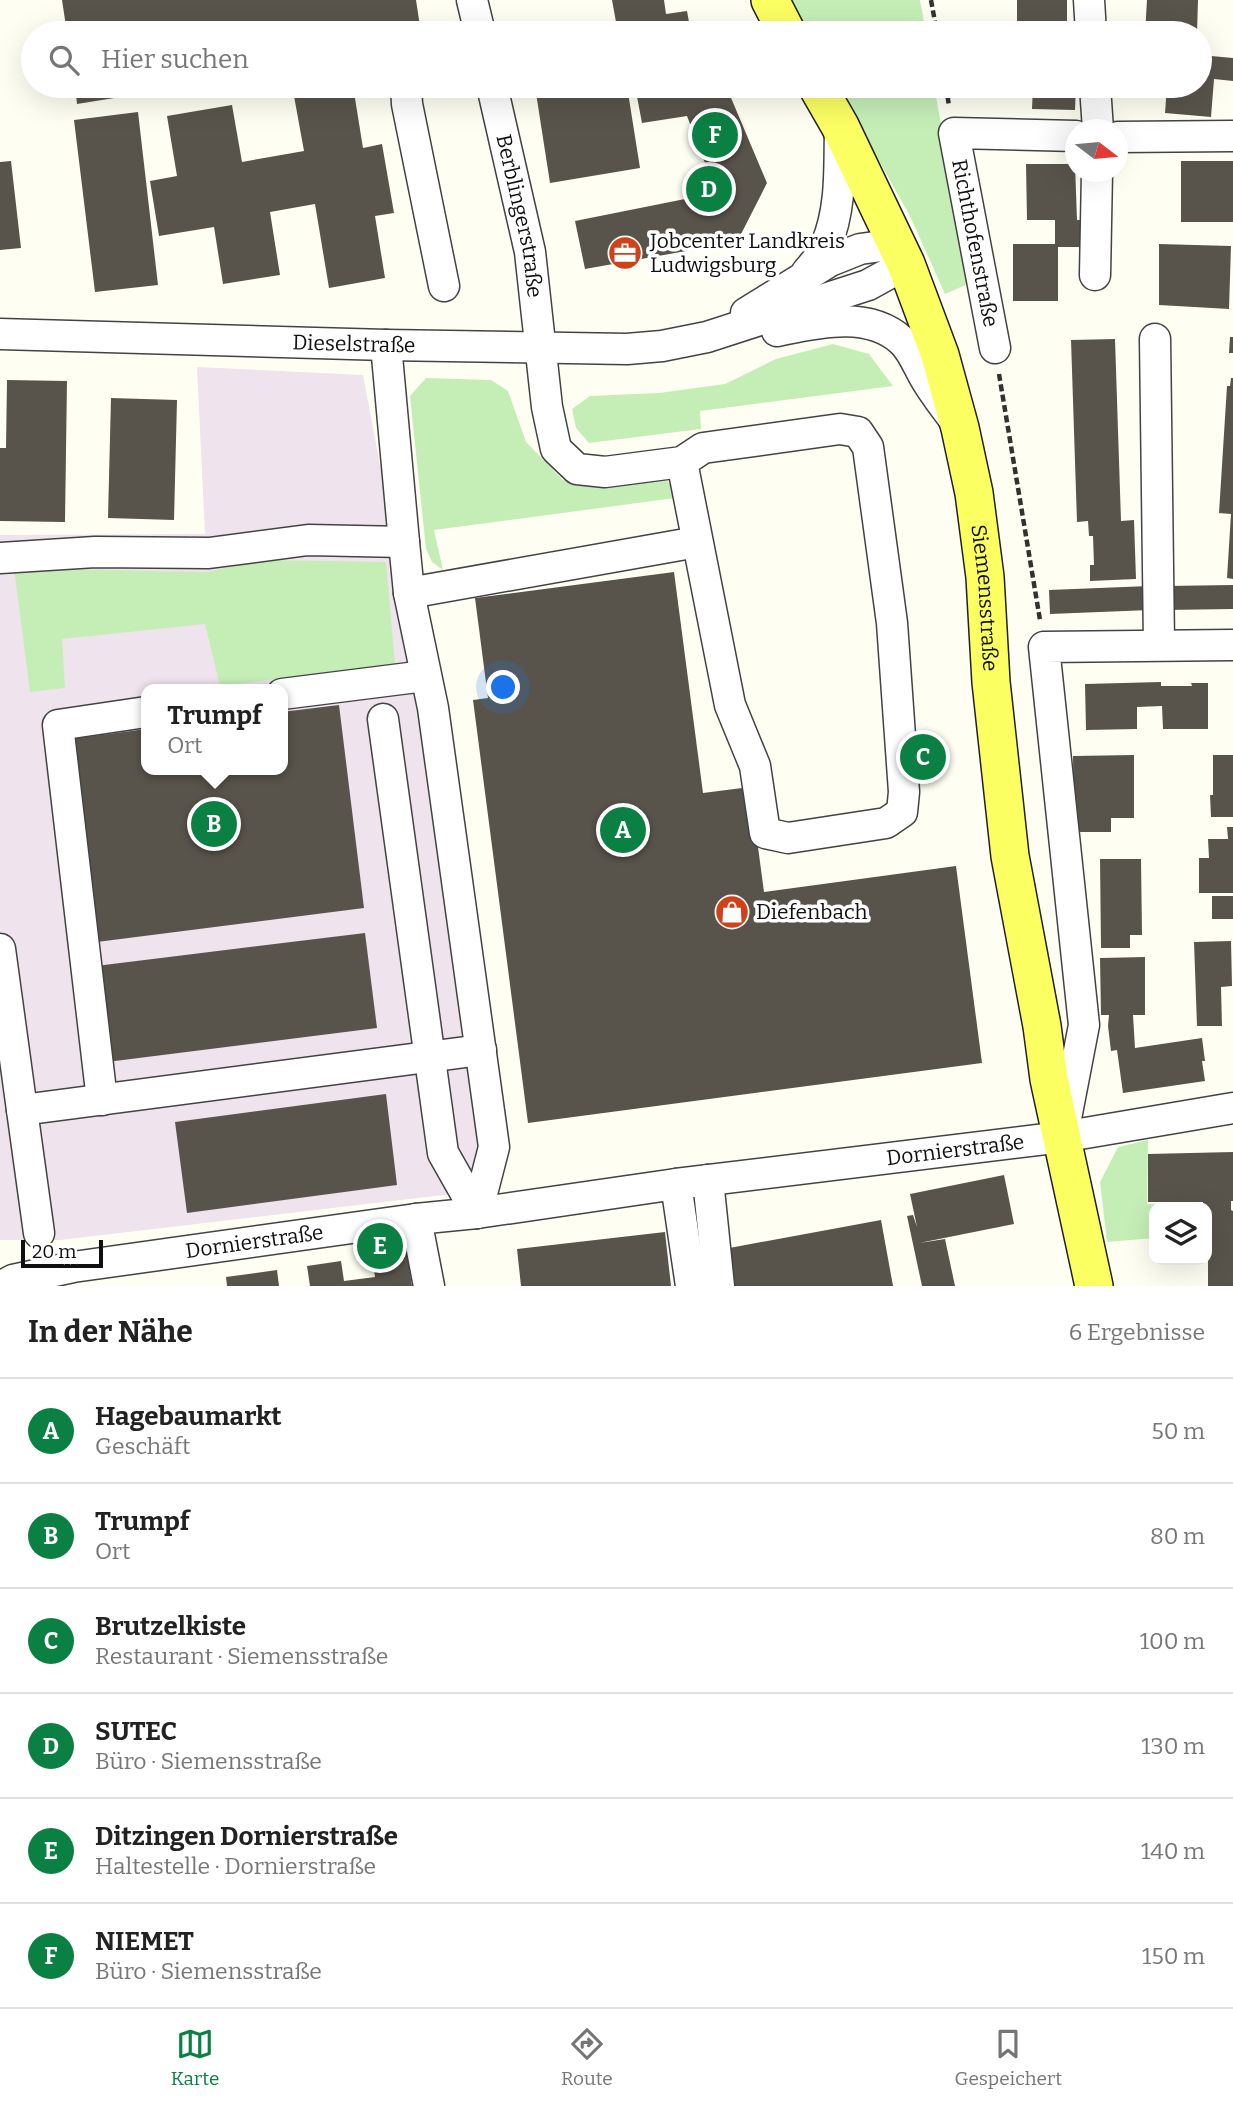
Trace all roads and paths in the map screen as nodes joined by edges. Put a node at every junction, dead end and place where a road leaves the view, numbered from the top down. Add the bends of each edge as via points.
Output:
1 (472, 0) edge
2 (770, 0) edge
3 (931, 0) edge
4 (1089, 0) edge
5 (477, 21) edge
6 (781, 21) edge
7 (935, 21) edge
8 (1090, 21) edge
9 (407, 98) edge
10 (495, 98) edge
11 (824, 98) edge
12 (1096, 98) edge
13 (1096, 119) edge
14 (840, 126) junction
15 (1065, 136) edge
16 (1128, 136) edge
17 (1233, 136) edge
18 (1097, 182) edge
19 (901, 254) junction
20 (1095, 275) dead end
21 (804, 278) junction
22 (444, 286) dead end
23 (0, 334) edge
24 (707, 337) junction
25 (1155, 340) dead end
26 (386, 345) junction
27 (540, 348) junction
28 (995, 348) joint
29 (960, 428) junction
30 (681, 462) junction
31 (404, 542) junction
32 (697, 542) junction
33 (0, 558) edge
34 (409, 593) junction
35 (1159, 644) junction
36 (1233, 645) edge
37 (1044, 647) junction
38 (425, 676) junction
39 (288, 693) edge
40 (141, 713) edge
41 (383, 719) dead end
42 (0, 949) edge
43 (481, 1050) junction
44 (429, 1056) junction
45 (102, 1100) junction
46 (1233, 1108) edge
47 (22, 1110) junction
48 (1062, 1138) junction
49 (708, 1180) junction
50 (676, 1184) junction
51 (477, 1213) junction
52 (416, 1219) junction
53 (39, 1233) dead end
54 (2, 1286) edge
55 (429, 1286) edge
56 (691, 1286) edge
57 (719, 1286) edge
58 (1094, 1286) edge

1 - 5 street
2 - 6 main road
3 - 7 path
4 - 8 street
9 - 22 street
10 - 27 street, Berblingerstraße via 530,252
11 - 14 main road, Siemensstraße
12 - 13 street
14 - 19 main road, Siemensstraße
14 - 21 street via 832,226 825,247
15 - 28 street, Richthofenstraße via 954,133
16 - 17 street
18 - 20 street
19 - 21 street via 860,249
19 - 24 street via 868,285
19 - 29 main road, Siemensstraße via 940,355
21 - 24 street
23 - 26 street, Dieselstraße
24 - 27 street, Dieselstraße via 628,349
24 - 29 street via 739,337 824,322 853,321 884,328 903,342
25 - 35 street
26 - 27 street, Dieselstraße
26 - 31 street
27 - 30 street, Berblingerstraße via 556,449 577,470 605,472
28 - 37 path
29 - 48 main road, Siemensstraße via 985,577 1010,856
30 - 32 street
30 - 32 street, Berblingerstraße via 703,448 839,429 858,432 868,447 892,623 902,812 886,823 788,838 765,833 755,766 730,705
31 - 33 street via 308,540 209,553 94,552
31 - 34 street
32 - 34 street
34 - 38 street
35 - 36 street
35 - 37 street
37 - 48 street, Siemensstraße via 1084,1025
38 - 39 street
38 - 43 street
40 - 45 street via 58,725
41 - 44 street
42 - 47 street
43 - 44 street
43 - 51 street via 494,1147
44 - 45 street
44 - 51 street via 443,1153
45 - 47 street
46 - 48 street, Dornierstraße
47 - 53 street
48 - 49 street, Dornierstraße
48 - 58 main road, Siemensstraße
49 - 50 street, Dornierstraße
49 - 57 street
50 - 51 street, Dornierstraße
50 - 56 street
51 - 52 street, Dornierstraße
52 - 54 street, Dornierstraße via 73,1267
52 - 55 street

